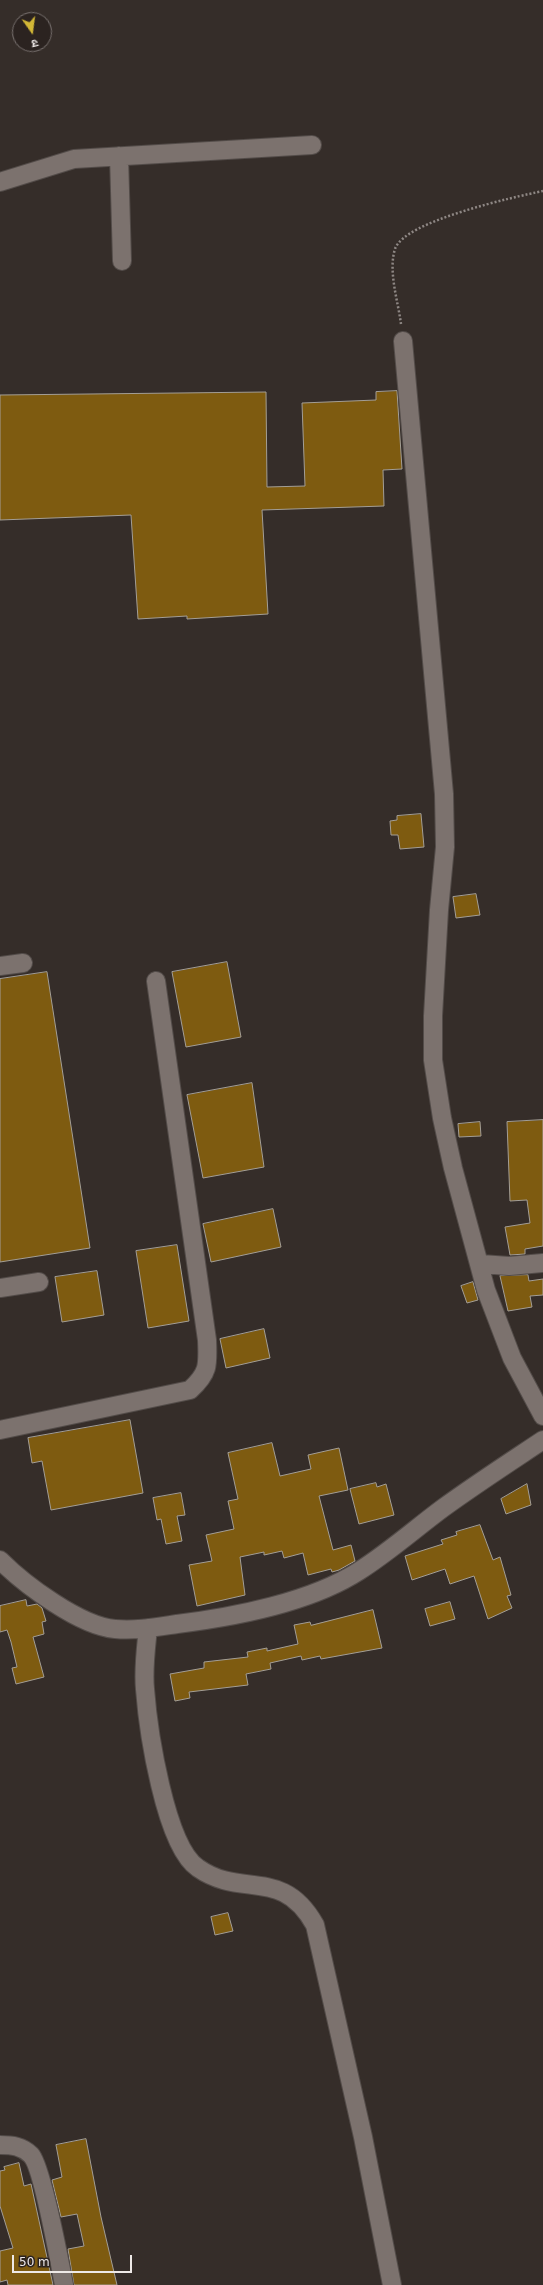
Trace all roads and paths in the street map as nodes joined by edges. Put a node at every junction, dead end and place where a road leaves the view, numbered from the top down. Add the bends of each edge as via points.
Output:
1 (312, 145) dead end
2 (119, 156) junction
3 (0, 182) edge
4 (543, 191) edge
5 (122, 261) dead end
6 (403, 341) joint
7 (23, 963) dead end
8 (0, 966) edge
9 (156, 981) dead end
10 (543, 1263) edge
11 (481, 1264) junction
12 (39, 1282) dead end
13 (0, 1288) edge
14 (543, 1416) edge
15 (0, 1430) edge
16 (543, 1440) edge
17 (0, 1560) edge
18 (148, 1628) junction
19 (0, 2145) edge
20 (64, 2285) edge
21 (392, 2285) edge

1 - 2 street
2 - 3 street via 74,159
2 - 5 street
4 - 6 path via 437,220 408,233 395,247 392,262
6 - 11 street via 444,794 445,847 433,1016 433,1060 453,1168
7 - 8 street
9 - 15 street via 207,1340 208,1359 204,1378 190,1390
10 - 11 street via 509,1266
11 - 14 street via 486,1290 512,1358
12 - 13 street
16 - 18 street via 445,1506 359,1571 322,1589 238,1614
17 - 18 street via 40,1593 81,1619 114,1629
18 - 21 street via 144,1660 151,1739 168,1817 183,1850 198,1868 225,1881 274,1888 293,1897 306,1909 315,1925 360,2122
19 - 20 street via 13,2145 24,2149 32,2156 46,2201

